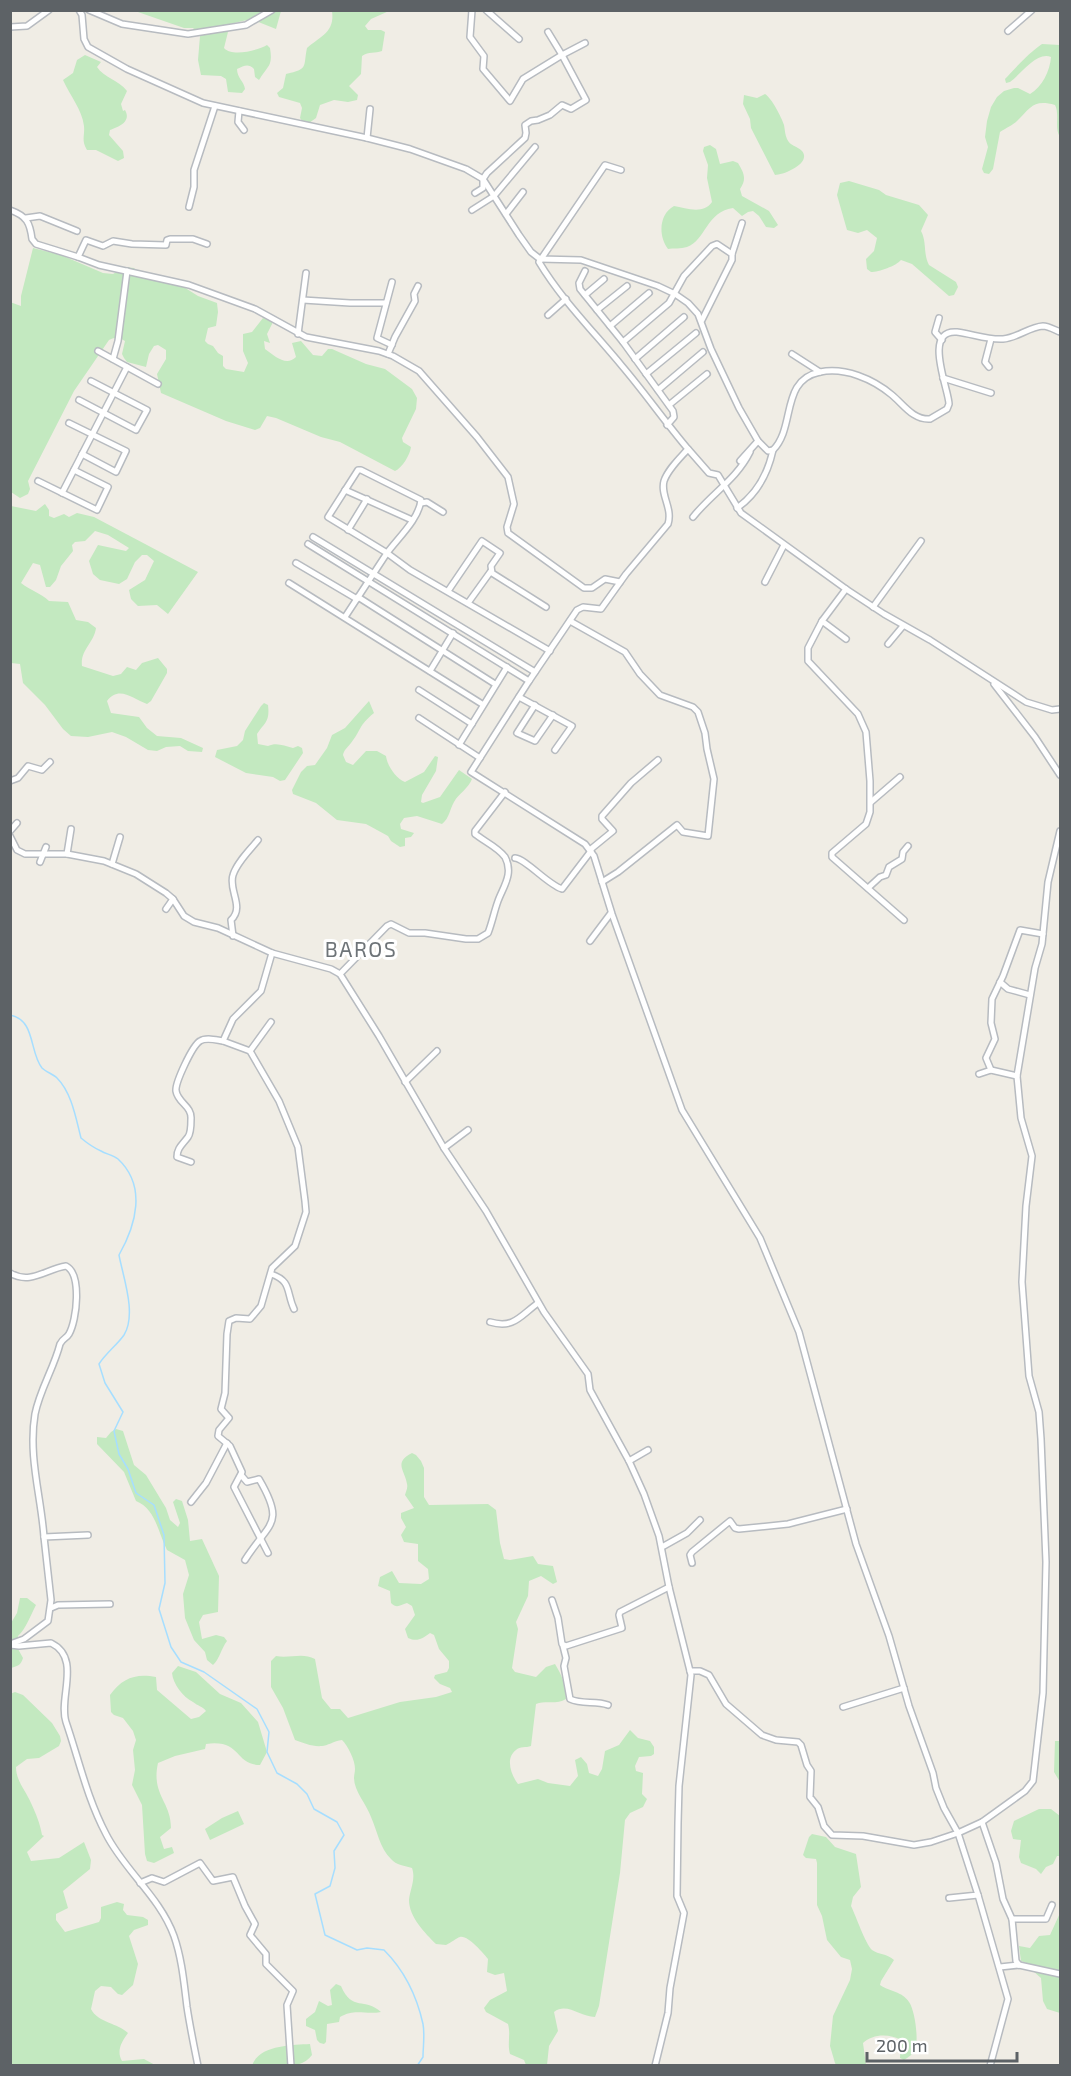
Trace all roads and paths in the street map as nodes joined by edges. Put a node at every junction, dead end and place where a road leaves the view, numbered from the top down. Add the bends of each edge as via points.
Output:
1 (49, 10) edge
2 (79, 10) edge
3 (89, 10) edge
4 (272, 10) edge
5 (472, 10) edge
6 (486, 10) edge
7 (1032, 10) edge
8 (10, 27) edge
9 (1008, 31) dead end
10 (548, 32) dead end
11 (519, 39) dead end
12 (585, 43) dead end
13 (562, 55) junction
14 (214, 106) junction
15 (370, 109) dead end
16 (239, 111) junction
17 (244, 130) dead end
18 (368, 138) junction
19 (535, 147) dead end
20 (621, 171) dead end
21 (483, 179) junction
22 (523, 192) dead end
23 (475, 193) dead end
24 (494, 196) junction
25 (189, 207) dead end
26 (10, 210) edge
27 (472, 210) dead end
28 (506, 214) junction
29 (26, 218) junction
30 (742, 223) dead end
31 (77, 231) dead end
32 (207, 244) dead end
33 (732, 254) junction
34 (78, 257) junction
35 (540, 259) junction
36 (127, 271) junction
37 (585, 272) dead end
38 (306, 273) dead end
39 (604, 279) dead end
40 (392, 282) dead end
41 (418, 286) dead end
42 (627, 286) dead end
43 (649, 293) dead end
44 (675, 294) junction
45 (585, 295) junction
46 (566, 299) junction
47 (303, 300) junction
48 (386, 303) junction
49 (597, 310) junction
50 (548, 315) dead end
51 (684, 317) dead end
52 (939, 318) dead end
53 (702, 320) junction
54 (610, 326) junction
55 (1060, 332) edge
56 (696, 333) dead end
57 (298, 334) junction
58 (942, 339) junction
59 (991, 339) junction
60 (623, 342) junction
61 (392, 345) junction
62 (98, 351) dead end
63 (703, 352) dead end
64 (388, 354) junction
65 (792, 354) dead end
66 (113, 359) junction
67 (635, 359) junction
68 (127, 367) junction
69 (989, 368) dead end
70 (820, 372) junction
71 (646, 374) junction
72 (707, 374) dead end
73 (942, 378) junction
74 (90, 381) dead end
75 (158, 384) dead end
76 (658, 390) junction
77 (114, 393) junction
78 (991, 393) dead end
79 (79, 400) dead end
80 (669, 405) junction
81 (103, 412) junction
82 (69, 423) dead end
83 (667, 425) junction
84 (92, 435) junction
85 (758, 441) junction
86 (688, 449) junction
87 (773, 450) junction
88 (750, 452) junction
89 (82, 454) junction
90 (740, 461) dead end
91 (74, 470) junction
92 (38, 481) dead end
93 (725, 486) junction
94 (345, 490) junction
95 (62, 493) junction
96 (367, 499) junction
97 (421, 503) junction
98 (737, 508) junction
99 (444, 512) dead end
100 (321, 514) dead end
101 (693, 517) dead end
102 (328, 518) junction
103 (412, 520) junction
104 (348, 530) junction
105 (313, 537) dead end
106 (921, 541) dead end
107 (308, 544) dead end
108 (784, 545) junction
109 (387, 553) junction
110 (296, 563) dead end
111 (491, 571) junction
112 (373, 572) junction
113 (368, 580) junction
114 (620, 582) junction
115 (765, 582) dead end
116 (289, 583) dead end
117 (846, 589) junction
118 (448, 591) junction
119 (357, 598) junction
120 (468, 603) junction
121 (546, 607) dead end
122 (873, 607) junction
123 (345, 617) junction
124 (570, 621) junction
125 (822, 621) junction
126 (903, 626) junction
127 (453, 633) junction
128 (846, 639) dead end
129 (888, 644) dead end
130 (442, 651) junction
131 (550, 651) junction
132 (507, 667) junction
133 (430, 670) junction
134 (535, 672) junction
135 (529, 681) junction
136 (991, 681) junction
137 (495, 684) junction
138 (419, 690) dead end
139 (519, 697) junction
140 (483, 704) junction
141 (535, 705) junction
142 (1060, 709) edge
143 (553, 715) junction
144 (419, 718) dead end
145 (472, 724) junction
146 (459, 745) junction
147 (555, 750) dead end
148 (480, 758) junction
149 (658, 760) dead end
150 (50, 762) dead end
151 (1060, 775) edge
152 (900, 777) dead end
153 (10, 781) edge
154 (505, 792) junction
155 (871, 802) junction
156 (17, 823) dead end
157 (71, 829) dead end
158 (10, 831) edge
159 (1060, 831) edge
160 (10, 836) edge
161 (120, 837) dead end
162 (258, 840) dead end
163 (908, 846) dead end
164 (46, 847) dead end
165 (591, 850) junction
166 (44, 854) junction
167 (67, 854) junction
168 (515, 858) dead end
169 (40, 862) dead end
170 (112, 864) junction
171 (122, 869) junction
172 (119, 877) dead end
173 (602, 882) junction
174 (868, 888) junction
175 (173, 898) junction
176 (166, 909) dead end
177 (611, 913) junction
178 (904, 920) dead end
179 (1043, 934) junction
180 (233, 936) junction
181 (590, 941) dead end
182 (272, 953) junction
183 (340, 974) junction
184 (1000, 982) junction
185 (1030, 995) junction
186 (271, 1022) dead end
187 (223, 1041) junction
188 (250, 1051) junction
189 (437, 1051) dead end
190 (991, 1070) junction
191 (979, 1074) dead end
192 (1017, 1076) junction
193 (405, 1082) junction
194 (468, 1130) dead end
195 (444, 1148) junction
196 (191, 1162) dead end
197 (10, 1273) edge
198 (271, 1274) junction
199 (538, 1303) junction
200 (294, 1309) dead end
201 (490, 1322) dead end
202 (227, 1443) junction
203 (648, 1450) dead end
204 (629, 1461) junction
205 (241, 1475) junction
206 (191, 1502) dead end
207 (848, 1509) junction
208 (700, 1520) dead end
209 (88, 1535) dead end
210 (260, 1537) junction
211 (44, 1538) junction
212 (662, 1547) junction
213 (268, 1553) dead end
214 (245, 1560) dead end
215 (692, 1563) dead end
216 (669, 1587) junction
217 (552, 1600) dead end
218 (110, 1604) dead end
219 (51, 1608) junction
220 (10, 1645) edge
221 (563, 1646) junction
222 (690, 1671) junction
223 (904, 1688) junction
224 (608, 1705) dead end
225 (843, 1707) dead end
226 (982, 1822) junction
227 (958, 1833) junction
228 (140, 1883) junction
229 (978, 1895) junction
230 (949, 1898) dead end
231 (1052, 1905) dead end
232 (1012, 1919) junction
233 (1019, 1965) junction
234 (1000, 1967) junction
235 (1060, 1974) edge
236 (198, 2066) edge
237 (291, 2066) edge
238 (655, 2066) edge
239 (990, 2066) edge

1 - 8 street via 27,26
2 - 14 street via 84,39 91,50
3 - 4 street via 122,24 188,34 240,27
5 - 13 street via 470,37 484,56 483,69 510,101 524,79
6 - 11 street
7 - 9 street
10 - 13 street
12 - 13 street
13 - 21 street via 586,101 571,109 562,105 525,125 525,138
14 - 16 street
14 - 25 street via 194,170
15 - 18 street
16 - 17 street via 238,122
16 - 18 street
18 - 21 street via 441,159
19 - 24 street
20 - 35 street via 605,165
21 - 23 street via 483,188
21 - 24 street
22 - 28 street
24 - 27 street
24 - 28 street
26 - 29 street
28 - 35 street
29 - 31 street via 40,216
29 - 34 street via 33,242
30 - 33 street
32 - 34 street via 193,239 170,239 166,245 113,241 103,246 86,240
33 - 44 street via 717,244 712,246 684,276
33 - 53 street
34 - 36 street
35 - 44 street via 581,260
35 - 46 street
36 - 57 street via 189,285 255,309
36 - 66 street
37 - 45 street via 579,285
38 - 47 street
39 - 45 street
40 - 48 street
41 - 61 street via 415,301
42 - 49 street
43 - 54 street
44 - 53 street
44 - 60 street
45 - 49 street
46 - 50 street
46 - 83 street
47 - 48 street
47 - 57 street
48 - 61 street via 376,338
49 - 54 street
51 - 67 street
52 - 58 street via 935,332
53 - 85 street via 719,367
54 - 60 street
55 - 59 street via 1043,326 1006,339
56 - 71 street
57 - 64 street
58 - 59 street via 956,332
58 - 73 street
59 - 69 street via 985,362
60 - 67 street
61 - 64 street
62 - 66 street
63 - 76 street
64 - 114 street via 419,371 508,477 514,504 508,533 584,588 592,588 604,579
65 - 70 street
66 - 68 street
67 - 71 street
68 - 75 street
68 - 77 street
70 - 73 street via 848,373 871,380 915,416 926,419 947,409 949,404
70 - 87 street via 795,388 783,437
71 - 76 street
72 - 80 street
73 - 78 street
74 - 77 street
76 - 80 street
77 - 81 street
77 - 81 street via 147,410 136,429
79 - 81 street
80 - 83 street via 675,414
81 - 84 street
82 - 84 street
83 - 86 street
84 - 89 street
84 - 89 street via 126,452 116,472
85 - 87 street via 764,449
85 - 88 street
86 - 93 street
86 - 114 street via 663,483 668,524
87 - 98 street via 764,477
88 - 90 street
88 - 93 street
89 - 91 street
91 - 95 street
91 - 95 street via 108,487 97,510
92 - 95 street
93 - 98 street
93 - 101 street
94 - 96 street
94 - 97 street via 361,470 420,498
94 - 102 street
96 - 103 street
96 - 104 street
97 - 99 street via 427,502
97 - 103 street
98 - 108 street
100 - 102 street
102 - 104 street
103 - 109 street
104 - 109 street
105 - 112 street
106 - 122 street
107 - 113 street
108 - 115 street
108 - 117 street
109 - 112 street
109 - 118 street
110 - 119 street
111 - 118 street via 500,553 482,541
111 - 120 street
111 - 121 street
112 - 113 street
112 - 134 street
113 - 119 street
113 - 127 street
114 - 124 street via 601,609 583,607
116 - 123 street
117 - 122 street
117 - 125 street
118 - 120 street
119 - 123 street
119 - 130 street
120 - 131 street
122 - 126 street
123 - 133 street
124 - 131 street
124 - 173 street via 625,652 660,695 696,710 714,773 708,836 683,832 677,825
125 - 128 street
125 - 155 street via 808,648 808,661 865,726
126 - 129 street
126 - 136 street
127 - 130 street
127 - 132 street
130 - 133 street
130 - 137 street
131 - 134 street
132 - 135 street
132 - 137 street
133 - 140 street
134 - 135 street
135 - 139 street
136 - 142 street via 1039,708
136 - 151 street
137 - 140 street
138 - 145 street
139 - 141 street
139 - 148 street
140 - 145 street
141 - 143 street
141 - 143 street via 518,733 535,741
143 - 147 street via 572,726
144 - 146 street
145 - 146 street
146 - 148 street
148 - 154 street via 471,772
149 - 165 street via 602,816 613,831
150 - 153 street via 40,770 28,766
152 - 155 street
154 - 165 street
154 - 183 street via 475,831 504,856 508,866 506,886 488,933 478,939 466,939 409,933 391,924
155 - 174 street via 866,824 832,855 833,860
156 - 158 street
157 - 167 street
159 - 179 street via 1048,882
160 - 166 street via 17,850 32,857
161 - 170 street
162 - 180 street via 233,873 231,882 237,908 231,920
163 - 174 street via 902,859
164 - 166 street
165 - 168 street via 562,889
165 - 173 street
166 - 167 street
166 - 169 street
167 - 170 street
170 - 171 street
171 - 172 street
171 - 175 street
173 - 177 street
174 - 178 street
175 - 176 street
175 - 180 street via 188,919
177 - 181 street
177 - 207 street via 682,1110 760,1238 782,1288 804,1348
179 - 184 street via 1020,930
179 - 185 street
180 - 182 street
182 - 183 street
182 - 187 street via 261,991 233,1019
183 - 193 street
184 - 185 street via 1008,989
184 - 190 street via 992,999 995,1039 986,1058
185 - 192 street
186 - 188 street
187 - 188 street
187 - 196 street via 198,1042 177,1086 177,1095 191,1117 190,1134 177,1157
188 - 198 street via 279,1101 298,1147 305,1201 306,1212 295,1246 274,1265
189 - 193 street
190 - 191 street
190 - 192 street
192 - 226 street via 1020,1118 1032,1156 1022,1282 1029,1377 1039,1412 1041,1439 1046,1562 1043,1694 1033,1780 1025,1791
193 - 195 street
194 - 195 street
195 - 199 street via 486,1211
197 - 211 street via 32,1277 66,1266 76,1282 73,1324 69,1335 62,1339 35,1415 32,1450
198 - 200 street via 286,1283
198 - 202 street via 258,1312 250,1319 236,1318 228,1324 221,1409 229,1420 218,1434
199 - 201 street via 512,1323
199 - 204 street via 588,1374 593,1397
202 - 205 street
202 - 206 street
203 - 204 street
204 - 212 street
205 - 210 street via 234,1487
205 - 210 street via 247,1482 259,1479 273,1508 272,1525
207 - 215 street via 769,1527 740,1529 730,1521 692,1552
207 - 223 street
208 - 212 street via 687,1533
209 - 211 street
210 - 213 street
210 - 214 street
211 - 219 street
212 - 216 street
216 - 221 street via 620,1612 622,1628
216 - 222 street
217 - 221 street
218 - 219 street
219 - 220 street via 45,1626
220 - 228 street via 46,1642 60,1649 68,1680 64,1718 85,1785 105,1834
221 - 224 street via 570,1699
222 - 227 street via 709,1675 726,1704 762,1735 801,1745 812,1771 810,1797 829,1833 920,1845
222 - 238 street via 678,1823 677,1896 684,1913
223 - 225 street
223 - 227 street via 936,1788
226 - 227 street
226 - 232 street
227 - 229 street
228 - 236 street via 164,1915 181,1959
228 - 237 street via 152,1878 164,1882 200,1863 213,1881 233,1877 255,1924 250,1935 266,1954 266,1964 293,1991 287,2005
229 - 230 street
229 - 234 street
231 - 232 street via 1046,1919
232 - 233 street
233 - 234 street
233 - 235 street
234 - 239 street via 1008,2000

